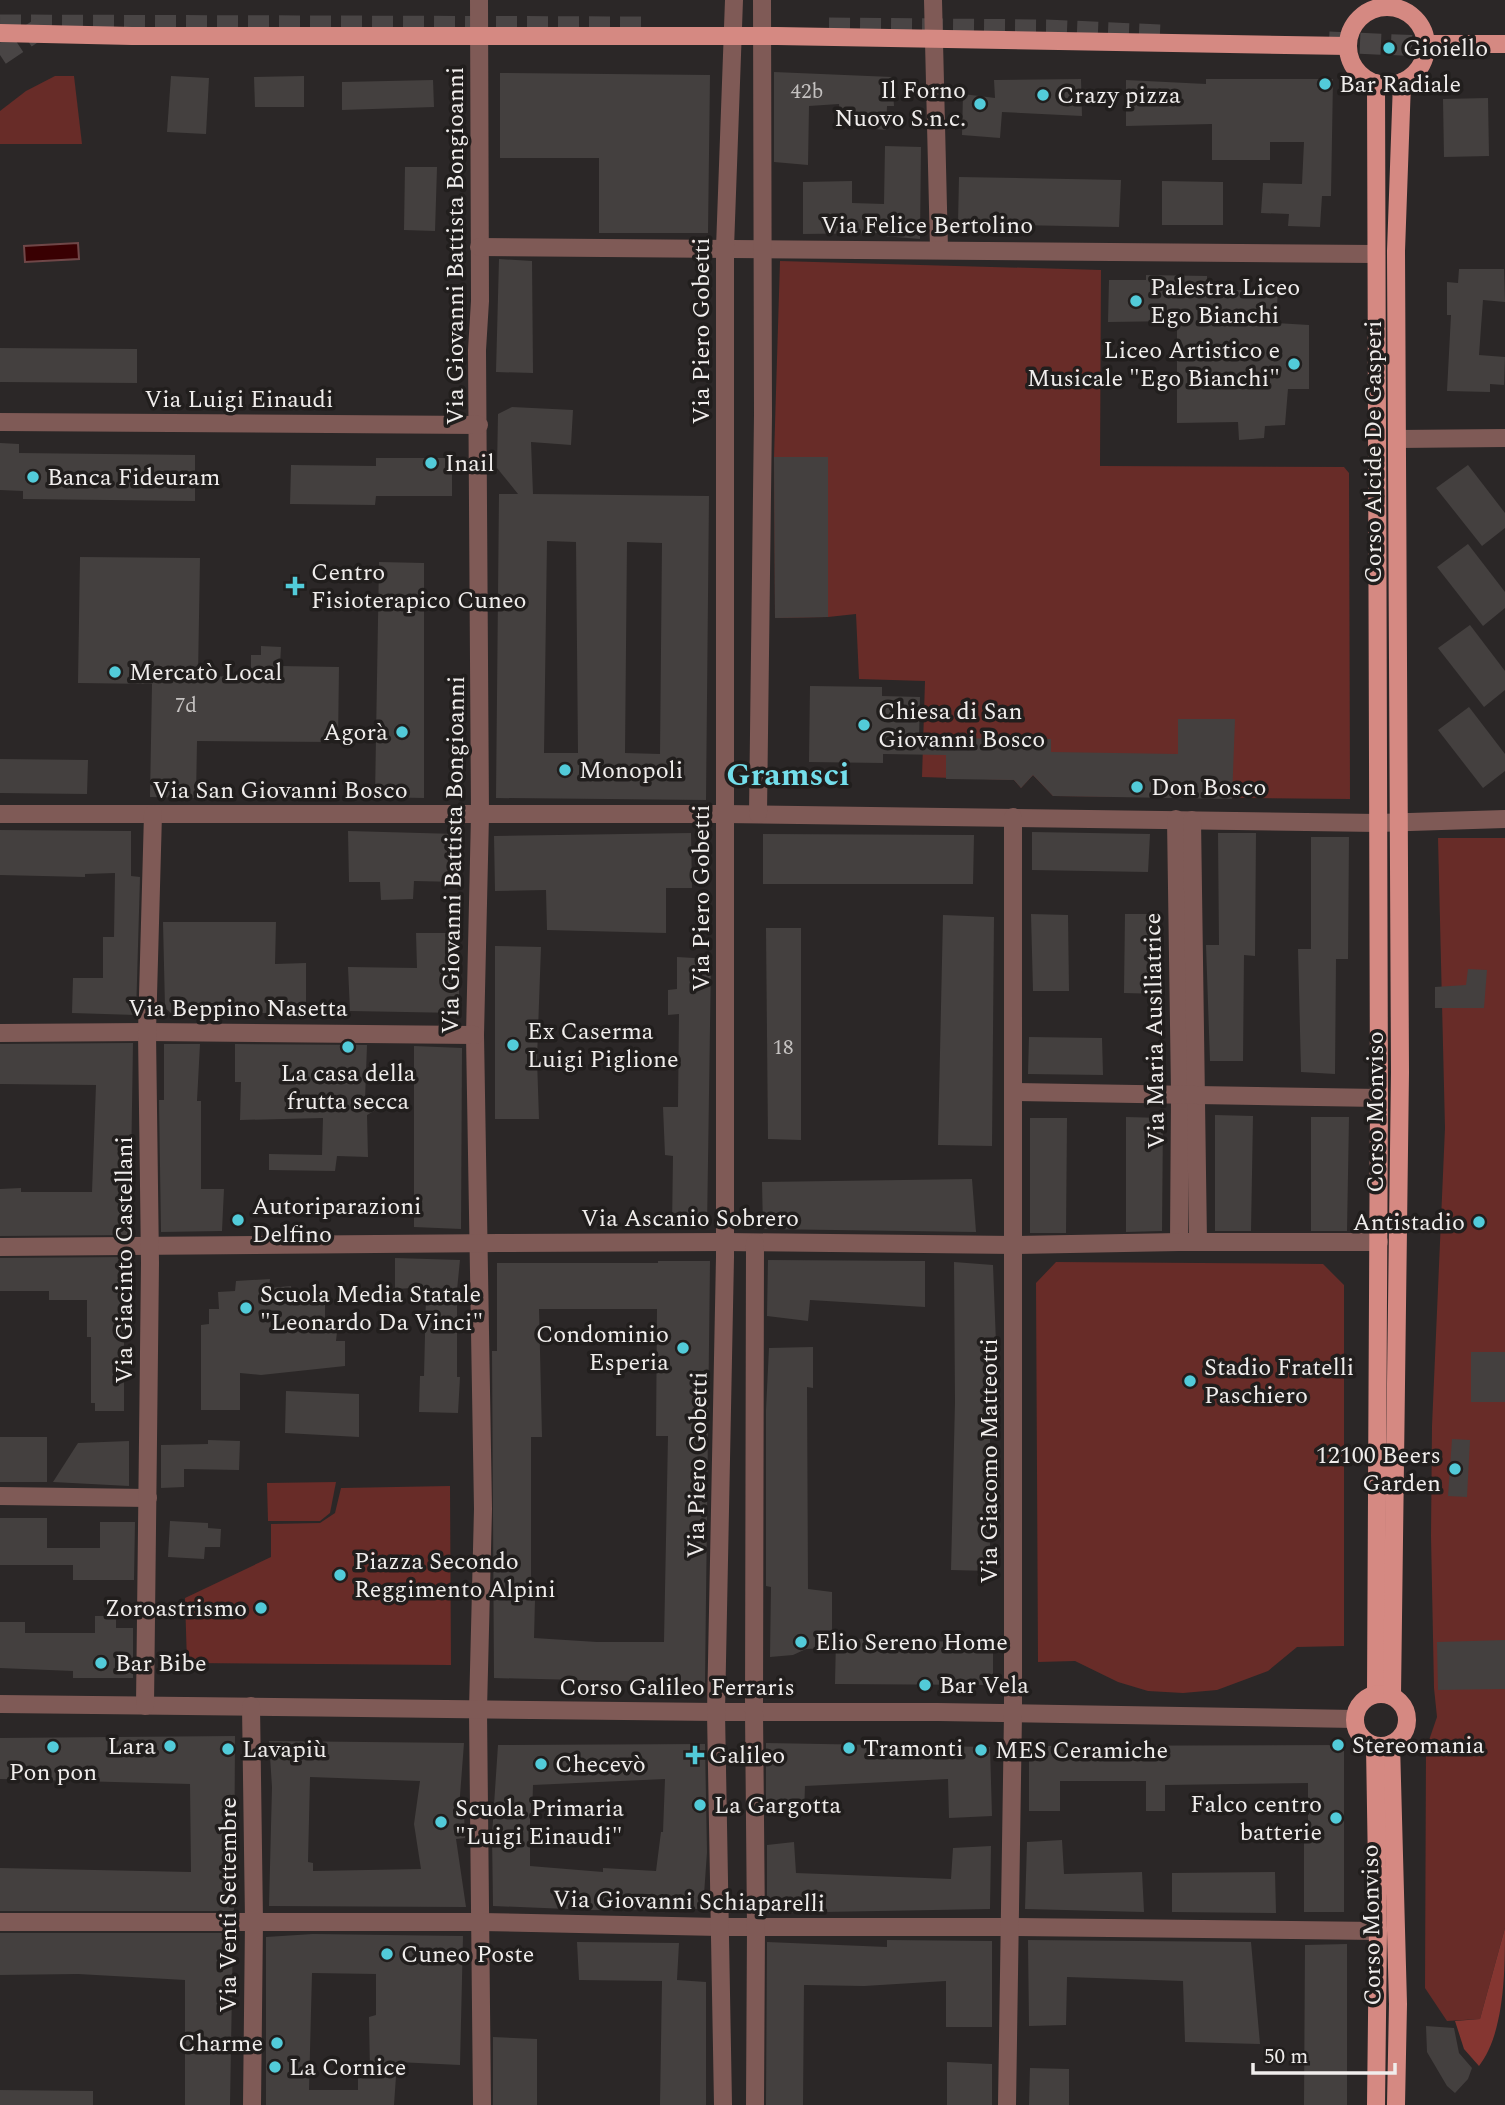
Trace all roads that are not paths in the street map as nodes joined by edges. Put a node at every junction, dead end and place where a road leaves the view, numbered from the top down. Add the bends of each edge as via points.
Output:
1 (478, 0) edge
2 (734, 0) edge
3 (762, 0) edge
4 (933, 0) edge
5 (1370, 6) edge
6 (1406, 6) edge
7 (0, 33) edge
8 (480, 36) junction
9 (734, 36) junction
10 (764, 36) junction
11 (935, 38) junction
12 (1426, 44) junction
13 (1505, 44) edge
14 (1348, 46) junction
15 (1402, 82) junction
16 (1376, 83) junction
17 (479, 247) junction
18 (725, 248) junction
19 (764, 248) junction
20 (939, 249) junction
21 (1375, 254) junction
22 (0, 422) edge
23 (479, 425) junction
24 (1505, 438) edge
25 (1397, 439) junction
26 (0, 814) edge
27 (153, 814) junction
28 (725, 814) junction
29 (758, 814) junction
30 (480, 815) junction
31 (1013, 817) junction
32 (1505, 819) edge
33 (1184, 820) junction
34 (1401, 822) junction
35 (1378, 823) junction
36 (147, 1032) junction
37 (0, 1033) edge
38 (475, 1035) junction
39 (1014, 1092) junction
40 (1188, 1094) junction
41 (1379, 1098) junction
42 (726, 1242) junction
43 (1179, 1242) junction
44 (1198, 1242) junction
45 (1379, 1242) junction
46 (480, 1243) junction
47 (755, 1243) junction
48 (149, 1245) junction
49 (1014, 1245) junction
50 (0, 1247) edge
51 (0, 1496) edge
52 (148, 1498) junction
53 (1384, 1695) junction
54 (0, 1704) edge
55 (145, 1706) junction
56 (251, 1706) junction
57 (478, 1710) junction
58 (754, 1712) junction
59 (716, 1713) junction
60 (1013, 1714) junction
61 (1354, 1719) junction
62 (1383, 1745) junction
63 (254, 1921) junction
64 (0, 1922) edge
65 (481, 1922) junction
66 (719, 1927) junction
67 (756, 1927) junction
68 (1009, 1927) junction
69 (1378, 1931) junction
70 (252, 2105) edge
71 (482, 2105) edge
72 (723, 2105) edge
73 (755, 2105) edge
74 (1007, 2105) edge
75 (1376, 2105) edge
76 (1396, 2105) edge

1 - 8 street, Via Giovanni Battista Bongioanni
2 - 9 street, Via Piero Gobetti
3 - 10 street
4 - 11 street
5 - 6 main road
5 - 14 main road via 1354,26
6 - 12 main road via 1421,26
7 - 8 main road
8 - 9 main road
8 - 17 street, Via Giovanni Battista Bongioanni
9 - 10 main road
9 - 18 street, Via Piero Gobetti
10 - 11 main road
10 - 19 street
11 - 14 main road
11 - 20 street
12 - 13 main road
12 - 15 main road via 1422,63
14 - 16 main road via 1353,65
15 - 16 main road
15 - 25 main road, Corso Alcide De Gasperi via 1396,251
16 - 21 main road, Corso Alcide De Gasperi
17 - 18 street, Via Felice Bertolino
17 - 23 street, Via Giovanni Battista Bongioanni
18 - 19 street, Via Felice Bertolino
18 - 28 street, Via Piero Gobetti
19 - 20 street, Via Felice Bertolino
19 - 29 street
20 - 21 street, Via Felice Bertolino
21 - 35 main road, Corso Alcide De Gasperi
22 - 23 street, Via Luigi Einaudi
23 - 30 street, Via Giovanni Battista Bongioanni
24 - 25 street
25 - 34 main road, Corso Alcide De Gasperi
26 - 27 street, Via San Giovanni Bosco
27 - 30 street, Via San Giovanni Bosco
27 - 36 street, Via Giacinto Castellani
28 - 29 street, Via San Giovanni Bosco
28 - 30 street, Via San Giovanni Bosco
28 - 42 street, Via Piero Gobetti
29 - 31 street, Via San Giovanni Bosco
30 - 38 street, Via Giovanni Battista Bongioanni
31 - 33 street, Via San Giovanni Bosco
31 - 39 street, Via Giacomo Matteotti
32 - 34 street, Via San Giovanni Bosco
33 - 35 street, Via San Giovanni Bosco
33 - 40 street, Via Maria Ausiliatrice
34 - 35 street, Via San Giovanni Bosco
34 - 53 main road, Corso Monviso via 1400,1072
35 - 41 main road, Corso Monviso
36 - 37 street, Via Beppino Nasetta
36 - 38 street, Via Beppino Nasetta
36 - 48 street, Via Giacinto Castellani
38 - 46 street, Via Giovanni Battista Bongioanni
39 - 40 street
39 - 49 street, Via Giacomo Matteotti
40 - 41 street
40 - 43 street, Via Maria Ausiliatrice
40 - 44 street, Via Maria Ausiliatrice
41 - 45 main road, Corso Monviso
42 - 46 street, Via Ascanio Sobrero
42 - 47 street, Via Ascanio Sobrero
42 - 59 street, Via Piero Gobetti
43 - 44 street, Via Ascanio Sobrero
43 - 49 street, Via Ascanio Sobrero
44 - 45 street, Via Ascanio Sobrero
45 - 53 main road, Corso Monviso
46 - 48 street, Via Ascanio Sobrero
46 - 57 street, Via Giovanni Battista Bongioanni via 483,1508
47 - 49 street, Via Ascanio Sobrero
47 - 58 street
48 - 50 street, Via Ascanio Sobrero
48 - 52 street, Via Giacinto Castellani
49 - 60 street, Via Giacomo Matteotti
51 - 52 street
52 - 55 street, Via Giacinto Castellani
53 - 61 main road via 1361,1703
53 - 62 main road via 1405,1708 1407,1725 1398,1740
54 - 55 street, Corso Galileo Ferraris
55 - 56 street, Corso Galileo Ferraris
56 - 57 street, Corso Galileo Ferraris
56 - 63 street, Via Venti Settembre
57 - 59 street, Corso Galileo Ferraris
57 - 65 street, Via Giovanni Battista Bongioanni
58 - 59 street, Corso Galileo Ferraris
58 - 60 street, Corso Galileo Ferraris
58 - 67 street
59 - 66 street, Via Piero Gobetti
60 - 61 street, Corso Galileo Ferraris
60 - 68 street, Via Giacomo Matteotti
61 - 62 main road via 1362,1739
62 - 69 main road, Corso Monviso
62 - 76 main road, Corso Monviso via 1398,2004
63 - 64 street, Via Giovanni Schiaparelli
63 - 65 street, Via Giovanni Schiaparelli
63 - 70 street, Via Venti Settembre
65 - 66 street, Via Giovanni Schiaparelli
65 - 71 street, Via Giovanni Battista Bongioanni
66 - 67 street, Via Giovanni Schiaparelli
66 - 72 street, Via Piero Gobetti
67 - 68 street, Via Giovanni Schiaparelli
67 - 73 street
68 - 69 street, Via Giovanni Schiaparelli
68 - 74 street, Via Giacomo Matteotti
69 - 75 main road, Corso Monviso

